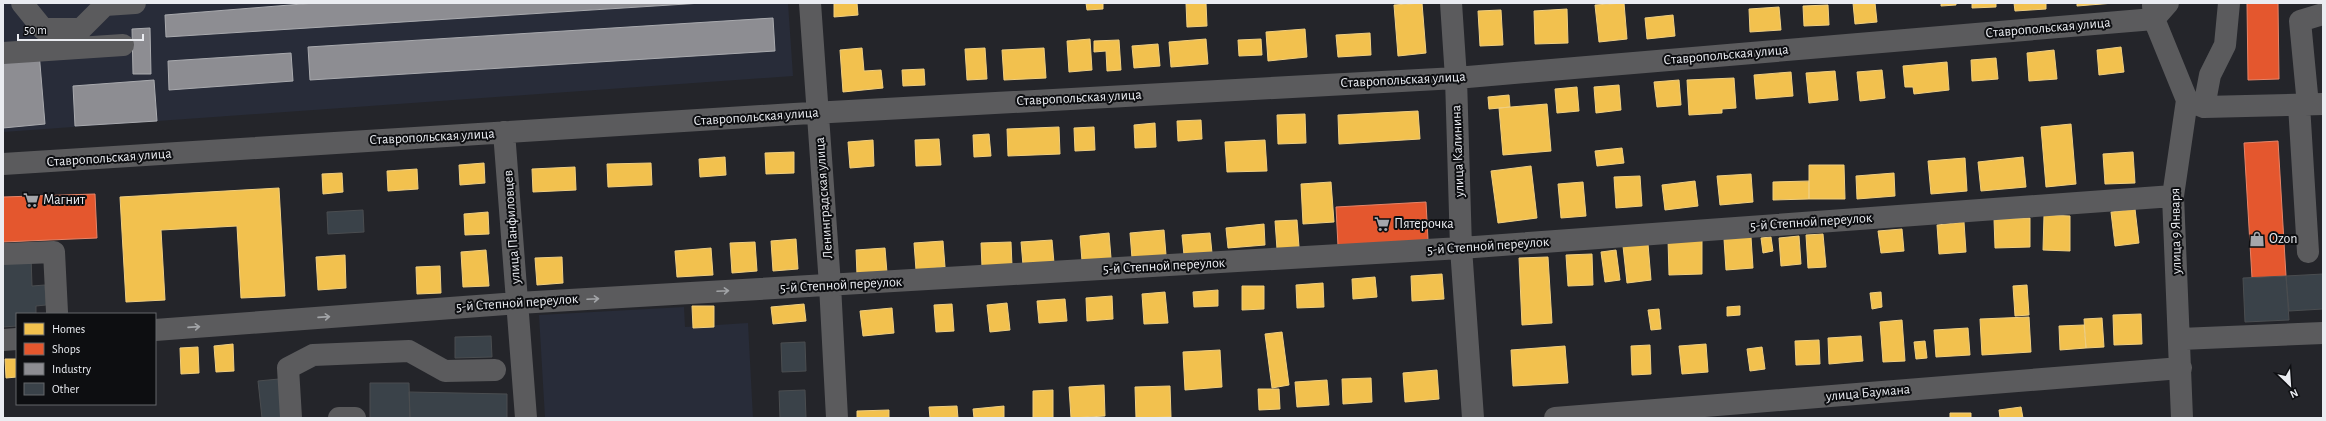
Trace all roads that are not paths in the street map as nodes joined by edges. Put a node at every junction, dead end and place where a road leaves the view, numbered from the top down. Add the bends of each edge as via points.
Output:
1 (22, 3) edge
2 (135, 3) edge
3 (810, 3) edge
4 (1451, 3) edge
5 (2229, 3) edge
6 (2159, 8) edge
7 (2323, 14) edge
8 (123, 44) dead end
9 (3, 52) edge
10 (1456, 78) junction
11 (2195, 104) junction
12 (2310, 105) edge
13 (817, 113) junction
14 (504, 132) junction
15 (3, 164) edge
16 (2173, 196) junction
17 (1461, 248) junction
18 (2308, 252) dead end
19 (3, 254) edge
20 (830, 285) junction
21 (518, 303) junction
22 (57, 312) dead end
23 (156, 330) edge
24 (2323, 333) edge
25 (16, 339) edge
26 (3, 340) edge
27 (2180, 340) junction
28 (2181, 368) junction
29 (495, 370) dead end
30 (291, 418) edge
31 (340, 418) edge
32 (355, 418) edge
33 (526, 418) edge
34 (837, 418) edge
35 (1473, 418) edge
36 (1555, 418) edge
37 (2182, 418) edge

1 - 2 street via 43,29 81,29 105,5
3 - 13 street, Ленинградская улица
4 - 10 street, улица Калинина
5 - 11 street via 2225,45
6 - 10 street, Ставропольская улица
6 - 11 street, улица 9 Января
7 - 12 street via 2300,21
8 - 9 street
10 - 13 street, Ставропольская улица
10 - 17 street, улица Калинина
11 - 12 street
11 - 16 street, улица 9 Января
12 - 18 street
13 - 14 street, Ставропольская улица
13 - 20 street, Ленинградская улица
14 - 15 street, Ставропольская улица
14 - 21 street, улица Панфиловцев
16 - 17 street, 5-й Степной переулок
16 - 27 street, улица 9 Января
17 - 20 street, 5-й Степной переулок
17 - 35 street, улица Калинина
19 - 22 street via 54,252
21 -> 20 street, 5-й Степной переулок
20 - 34 street, Ленинградская улица
23 -> 21 street, 5-й Степной переулок
21 - 33 street, улица Панфиловцев
24 - 27 street
25 - 26 street
27 - 28 street, улица 9 Января
28 - 36 street, улица Баумана
28 - 37 street, улица 9 Января
29 - 30 street via 445,371 409,352 313,355 288,368
31 - 32 street

